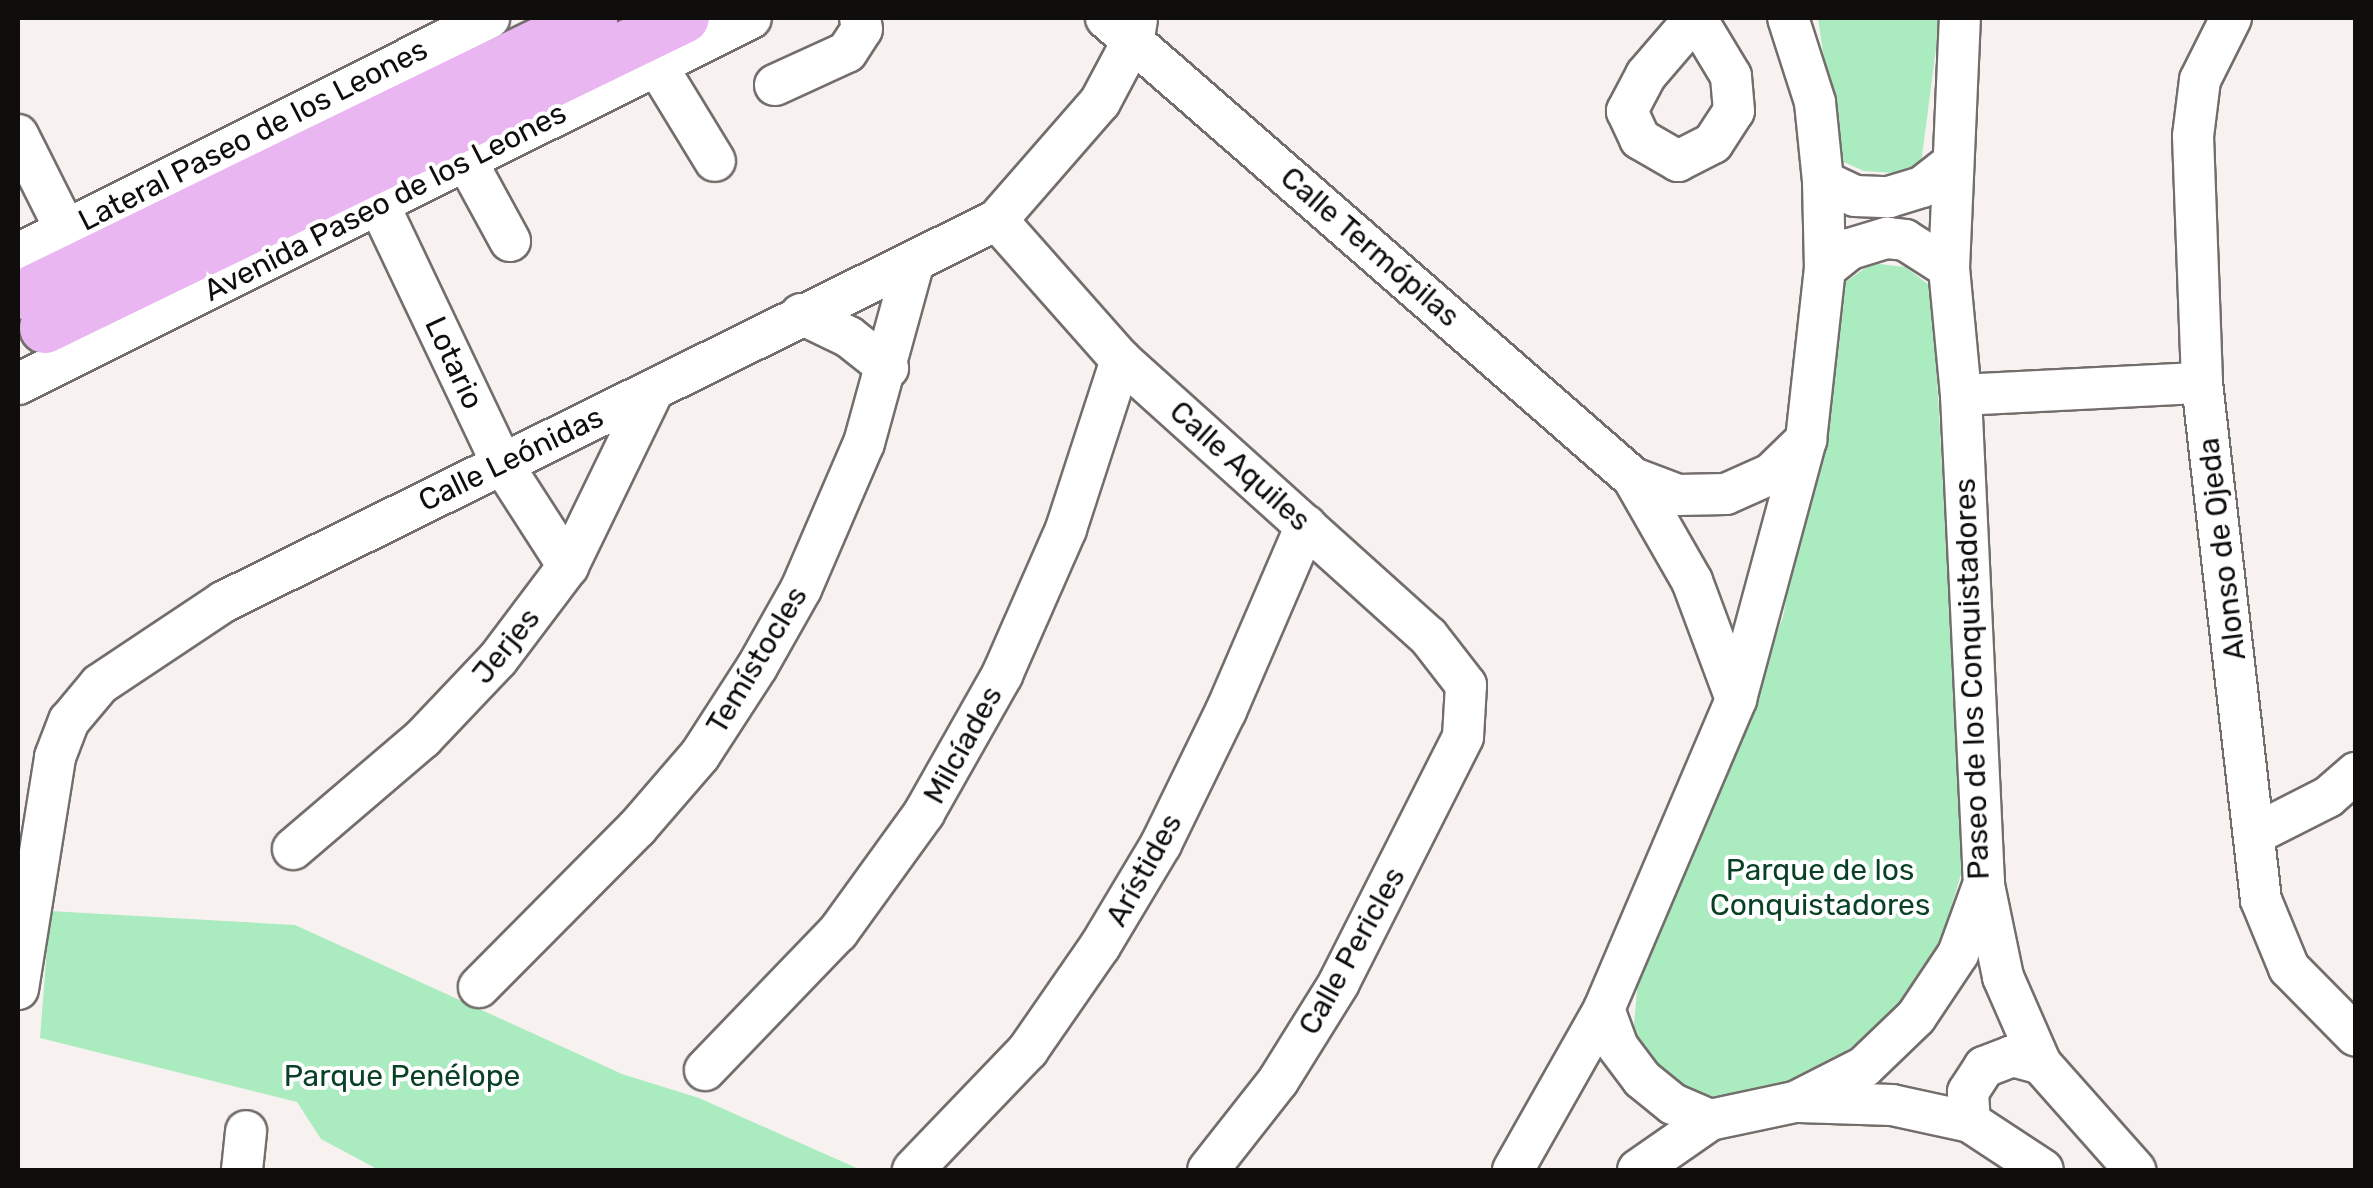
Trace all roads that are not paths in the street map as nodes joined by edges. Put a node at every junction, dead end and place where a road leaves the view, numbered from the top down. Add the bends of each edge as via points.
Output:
1 (488, 18) edge
2 (592, 18) edge
3 (684, 18) edge
4 (751, 18) edge
5 (860, 18) edge
6 (1788, 18) edge
7 (1960, 18) edge
8 (1126, 24) edge
9 (2225, 26) edge
10 (657, 66) junction
11 (774, 85) dead end
12 (18, 134) edge
13 (715, 160) dead end
14 (467, 162) junction
15 (1949, 166) junction
16 (1823, 181) junction
17 (380, 207) junction
18 (997, 220) junction
19 (65, 229) junction
20 (510, 241) dead end
21 (914, 262) junction
22 (1949, 268) junction
23 (1826, 269) junction
24 (801, 314) junction
25 (32, 316) edge
26 (1120, 360) junction
27 (888, 368) junction
28 (18, 384) edge
29 (2202, 384) junction
30 (652, 391) junction
31 (1961, 395) junction
32 (1806, 440) junction
33 (501, 462) junction
34 (1633, 478) junction
35 (1306, 525) junction
36 (568, 566) junction
37 (1736, 699) junction
38 (1469, 715) joint
39 (2356, 773) edge
40 (2256, 834) junction
41 (292, 849) dead end
42 (1984, 883) junction
43 (479, 987) dead end
44 (18, 989) edge
45 (1604, 1010) junction
46 (2356, 1036) edge
47 (2041, 1064) junction
48 (705, 1070) dead end
49 (1795, 1102) junction
50 (1710, 1120) junction
51 (1970, 1122) junction
52 (913, 1170) edge
53 (1208, 1170) edge
54 (1514, 1170) edge
55 (1638, 1170) edge
56 (2043, 1170) edge
57 (2135, 1170) edge

1 - 19 street, Lateral Paseo de los Leones
2 - 25 main road, Avenida Paseo de los Leones
3 - 25 main road, Avenida Paseo de los Leones
4 - 10 street, Avenida Paseo de los Leones
5 - 11 street via 862,30 847,52
6 - 16 street via 1814,102
7 - 15 street, Paseo de los Conquistadores
8 - 18 street, Calle Leónidas via 1100,102
8 - 34 street, Calle Termópilas
9 - 29 street, Alonso de Ojeda via 2200,80 2193,136
10 - 13 street
10 - 14 street, Avenida Paseo de los Leones
12 - 19 street
14 - 17 street, Avenida Paseo de los Leones
14 - 20 street
15 - 16 street via 1922,186 1890,197 1856,196
15 - 22 street, Paseo de los Conquistadores
16 - 23 street
17 - 25 street, Avenida Paseo de los Leones
17 - 33 street, Lotario
18 - 21 street, Calle Leónidas
18 - 26 street, Calle Aquiles
19 - 25 street, Lateral Paseo de los Leones
21 - 24 street, Calle Leónidas
21 - 27 street, Temístocles
22 - 23 street via 1906,240 1887,238 1850,249
22 - 31 street, Paseo de los Conquistadores
23 - 32 street
24 - 27 street via 849,336
24 - 30 street, Calle Leónidas
25 - 28 street, Avenida Paseo de los Leones
26 - 35 street, Calle Aquiles
26 - 48 street, Milcíades via 1066,529 1002,675 924,813 838,932
27 - 43 street, Temístocles via 864,444 801,588 700,755
29 - 31 street
29 - 40 street, Alonso de Ojeda
30 - 33 street, Calle Leónidas
30 - 36 street, Jerjes
31 - 42 street, Paseo de los Conquistadores
32 - 34 street, Calle Termópilas via 1771,474 1726,494 1678,495
32 - 37 street
33 - 36 street, Lotario
33 - 44 street, Calle Leónidas via 223,602 100,684 69,721 54,758
34 - 37 street, Calle Termópilas via 1692,581
35 - 38 street, Calle Aquiles via 1453,660 1466,685
35 - 52 street, Arístides via 1161,844 1100,946 1028,1050
36 - 41 street, Jerjes via 461,702
37 - 45 street
38 - 53 street, Calle Pericles via 1445,777 1340,983 1278,1080
39 - 40 street via 2316,804
40 - 46 street, Alonso de Ojeda via 2261,900 2276,946
42 - 47 street via 2002,977
42 - 49 street, Paseo de los Conquistadores via 1958,954 1916,1017 1864,1066
45 - 50 street via 1618,1047 1642,1079
45 - 54 street
47 - 51 street via 2012,1056 1984,1067 1968,1092
47 - 57 street
49 - 50 street, Paseo de los Conquistadores
49 - 51 street via 1892,1105
50 - 55 street, Paseo de los Conquistadores
51 - 56 street

